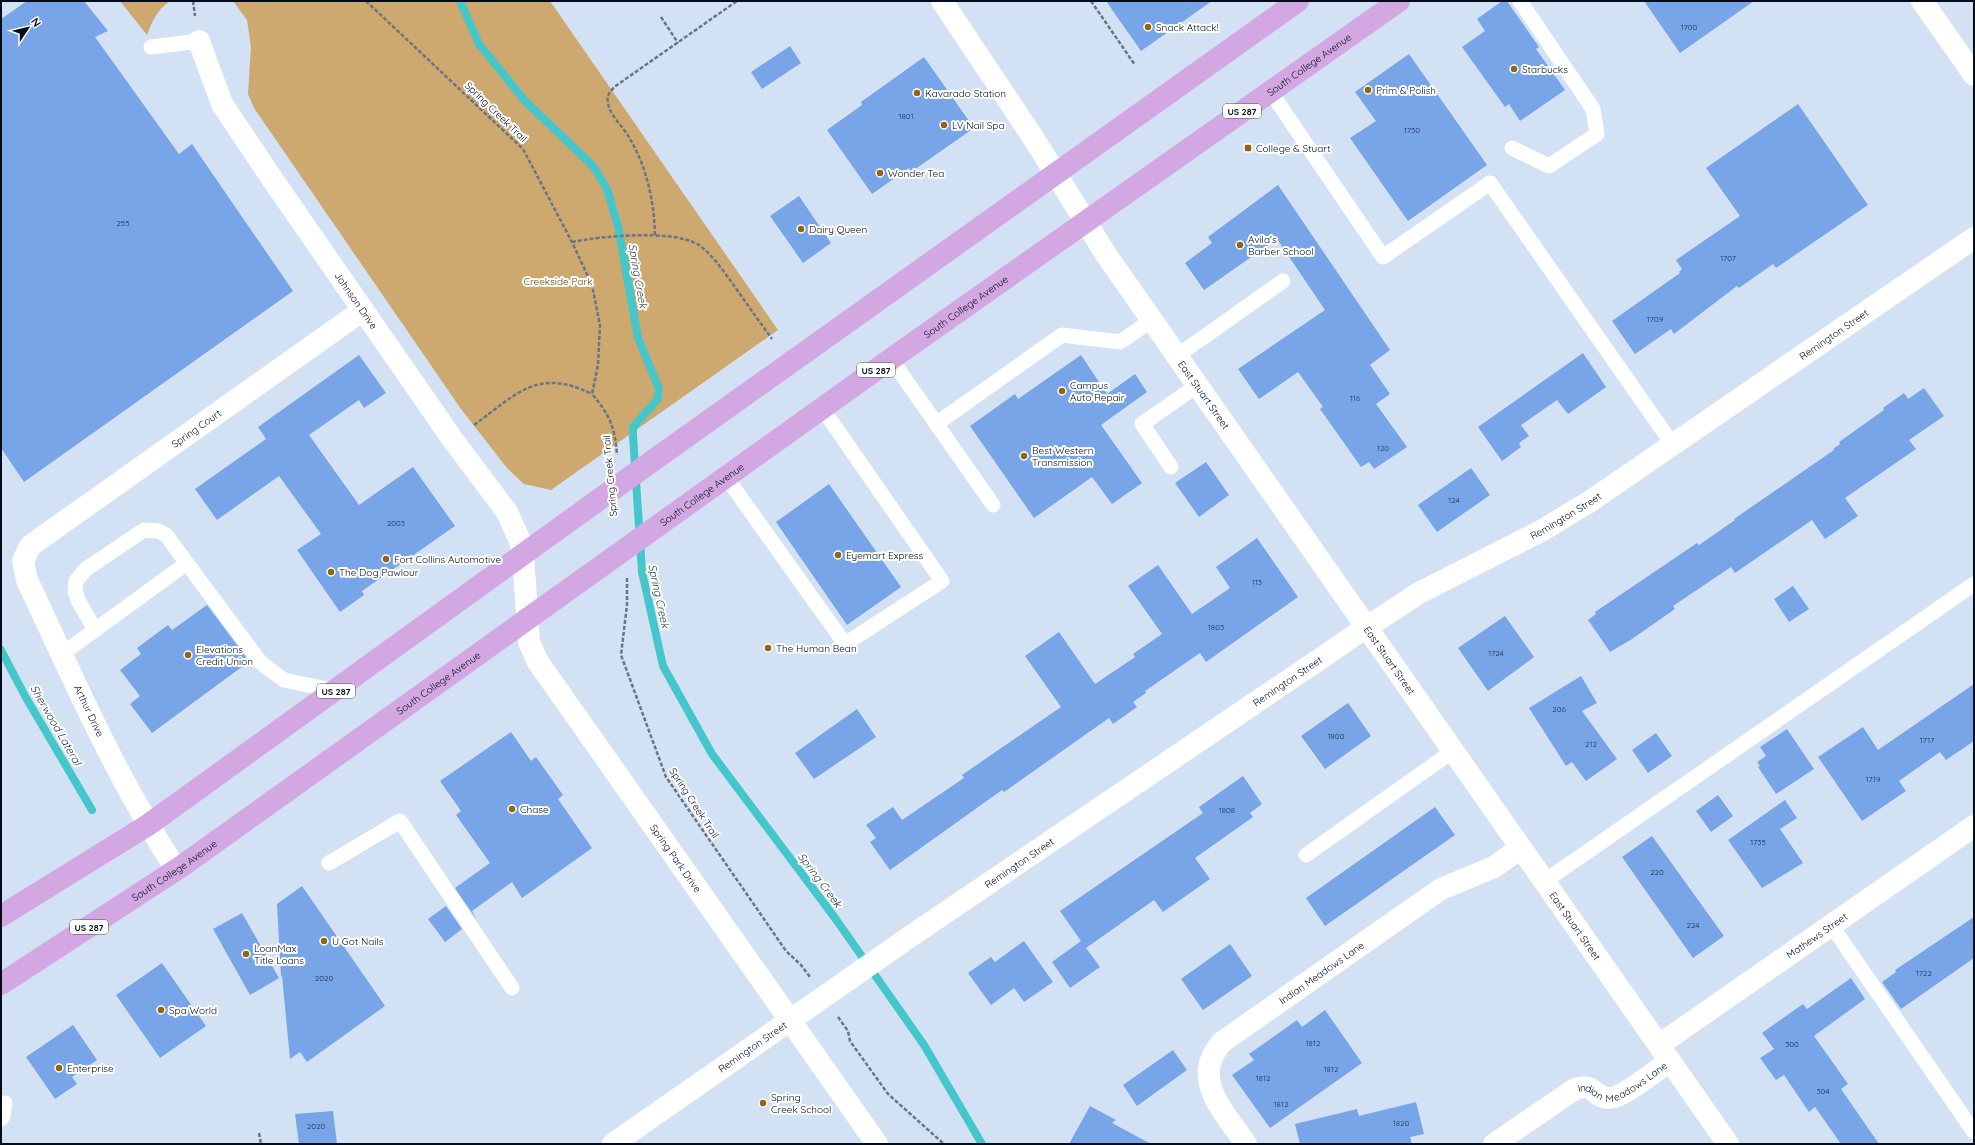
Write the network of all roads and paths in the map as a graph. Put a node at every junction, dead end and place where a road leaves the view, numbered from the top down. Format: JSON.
{"nodes":[{"id":1,"x":366,"y":1,"type":"edge"},
{"id":2,"x":738,"y":1,"type":"edge"},
{"id":3,"x":942,"y":1,"type":"edge"},
{"id":4,"x":1091,"y":1,"type":"edge"},
{"id":5,"x":1298,"y":1,"type":"edge"},
{"id":6,"x":1399,"y":1,"type":"edge"},
{"id":7,"x":1520,"y":1,"type":"edge"},
{"id":8,"x":1922,"y":1,"type":"edge"},
{"id":9,"x":661,"y":17,"type":"dead end"},
{"id":10,"x":199,"y":41,"type":"joint"},
{"id":11,"x":678,"y":43,"type":"junction"},
{"id":12,"x":151,"y":47,"type":"dead end"},
{"id":13,"x":1135,"y":64,"type":"dead end"},
{"id":14,"x":1974,"y":75,"type":"edge"},
{"id":15,"x":1270,"y":91,"type":"junction"},
{"id":16,"x":1512,"y":148,"type":"dead end"},
{"id":17,"x":1056,"y":175,"type":"junction"},
{"id":18,"x":1086,"y":222,"type":"junction"},
{"id":19,"x":655,"y":235,"type":"junction"},
{"id":20,"x":1974,"y":238,"type":"edge"},
{"id":21,"x":572,"y":242,"type":"junction"},
{"id":22,"x":1284,"y":281,"type":"dead end"},
{"id":23,"x":363,"y":310,"type":"junction"},
{"id":24,"x":1152,"y":320,"type":"junction"},
{"id":25,"x":772,"y":339,"type":"dead end"},
{"id":26,"x":1177,"y":356,"type":"junction"},
{"id":27,"x":891,"y":358,"type":"junction"},
{"id":28,"x":1198,"y":385,"type":"junction"},
{"id":29,"x":592,"y":394,"type":"junction"},
{"id":30,"x":822,"y":408,"type":"junction"},
{"id":31,"x":936,"y":424,"type":"junction"},
{"id":32,"x":453,"y":440,"type":"junction"},
{"id":33,"x":1673,"y":445,"type":"junction"},
{"id":34,"x":617,"y":456,"type":"dead end"},
{"id":35,"x":1171,"y":467,"type":"dead end"},
{"id":36,"x":726,"y":477,"type":"junction"},
{"id":37,"x":993,"y":505,"type":"dead end"},
{"id":38,"x":30,"y":546,"type":"joint"},
{"id":39,"x":523,"y":555,"type":"junction"},
{"id":40,"x":187,"y":563,"type":"junction"},
{"id":41,"x":626,"y":570,"type":"dead end"},
{"id":42,"x":1974,"y":584,"type":"edge"},
{"id":43,"x":526,"y":618,"type":"junction"},
{"id":44,"x":1368,"y":627,"type":"junction"},
{"id":45,"x":95,"y":630,"type":"junction"},
{"id":46,"x":62,"y":654,"type":"junction"},
{"id":47,"x":336,"y":691,"type":"junction"},
{"id":48,"x":1453,"y":751,"type":"junction"},
{"id":49,"x":148,"y":826,"type":"junction"},
{"id":50,"x":1974,"y":826,"type":"edge"},
{"id":51,"x":1522,"y":848,"type":"junction"},
{"id":52,"x":1306,"y":854,"type":"dead end"},
{"id":53,"x":329,"y":863,"type":"dead end"},
{"id":54,"x":176,"y":869,"type":"junction"},
{"id":55,"x":1545,"y":881,"type":"junction"},
{"id":56,"x":1,"y":916,"type":"edge"},
{"id":57,"x":1831,"y":925,"type":"junction"},
{"id":58,"x":801,"y":965,"type":"dead end"},
{"id":59,"x":1,"y":984,"type":"edge"},
{"id":60,"x":512,"y":988,"type":"dead end"},
{"id":61,"x":790,"y":1020,"type":"junction"},
{"id":62,"x":848,"y":1031,"type":"dead end"},
{"id":63,"x":1664,"y":1053,"type":"junction"},
{"id":64,"x":5,"y":1103,"type":"dead end"},
{"id":65,"x":1,"y":1119,"type":"edge"},
{"id":66,"x":1974,"y":1132,"type":"edge"},
{"id":67,"x":259,"y":1133,"type":"dead end"},
{"id":68,"x":1724,"y":1143,"type":"edge"},
{"id":69,"x":261,"y":1144,"type":"edge"},
{"id":70,"x":613,"y":1144,"type":"edge"},
{"id":71,"x":877,"y":1144,"type":"edge"},
{"id":72,"x":944,"y":1144,"type":"edge"},
{"id":73,"x":1246,"y":1144,"type":"edge"},
{"id":74,"x":1494,"y":1144,"type":"edge"}],
"edges":[{"from":1,"to":21,"type":"path","name":"Spring Creek Trail"},
{"from":2,"to":11,"type":"path"},
{"from":3,"to":17,"type":"street","name":"East Stuart Street"},
{"from":4,"to":13,"type":"path"},
{"from":5,"to":17,"type":"highway","number":"US 287"},
{"from":6,"to":15,"type":"highway","name":"South College Avenue","number":"US 287"},
{"from":7,"to":16,"type":"lane"},
{"from":8,"to":14,"type":"street"},
{"from":9,"to":11,"type":"path"},
{"from":10,"to":12,"type":"lane"},
{"from":10,"to":23,"type":"street","name":"Johnson Drive"},
{"from":11,"to":19,"type":"path"},
{"from":15,"to":18,"type":"highway","name":"South College Avenue","number":"US 287"},
{"from":15,"to":33,"type":"lane"},
{"from":17,"to":18,"type":"street","name":"East Stuart Street"},
{"from":17,"to":39,"type":"highway","number":"US 287"},
{"from":18,"to":24,"type":"street","name":"East Stuart Street"},
{"from":18,"to":27,"type":"highway","name":"South College Avenue","number":"US 287"},
{"from":19,"to":21,"type":"path"},
{"from":19,"to":25,"type":"path"},
{"from":20,"to":33,"type":"street","name":"Remington Street"},
{"from":21,"to":29,"type":"path","name":"Spring Creek Trail"},
{"from":22,"to":26,"type":"lane"},
{"from":23,"to":32,"type":"street","name":"Johnson Drive"},
{"from":23,"to":38,"type":"street","name":"Spring Court"},
{"from":24,"to":26,"type":"street","name":"East Stuart Street"},
{"from":24,"to":31,"type":"lane"},
{"from":26,"to":28,"type":"street","name":"East Stuart Street"},
{"from":27,"to":30,"type":"highway","name":"South College Avenue","number":"US 287"},
{"from":27,"to":31,"type":"lane"},
{"from":28,"to":35,"type":"lane"},
{"from":28,"to":44,"type":"street","name":"East Stuart Street"},
{"from":29,"to":32,"type":"path"},
{"from":29,"to":34,"type":"path","name":"Spring Creek Trail"},
{"from":30,"to":36,"type":"highway","name":"South College Avenue","number":"US 287"},
{"from":30,"to":36,"type":"lane"},
{"from":31,"to":37,"type":"lane"},
{"from":32,"to":39,"type":"street","name":"Johnson Drive"},
{"from":33,"to":44,"type":"street","name":"Remington Street"},
{"from":36,"to":43,"type":"highway","name":"South College Avenue","number":"US 287"},
{"from":38,"to":46,"type":"street","name":"Arthur Drive"},
{"from":39,"to":43,"type":"street","name":"Spring Park Drive"},
{"from":39,"to":47,"type":"highway","number":"US 287"},
{"from":40,"to":45,"type":"lane"},
{"from":40,"to":45,"type":"lane"},
{"from":40,"to":47,"type":"lane"},
{"from":41,"to":58,"type":"path","name":"Spring Creek Trail"},
{"from":42,"to":55,"type":"lane"},
{"from":43,"to":54,"type":"highway","name":"South College Avenue","number":"US 287"},
{"from":43,"to":61,"type":"street","name":"Spring Park Drive"},
{"from":44,"to":48,"type":"street","name":"East Stuart Street"},
{"from":44,"to":61,"type":"street","name":"Remington Street"},
{"from":45,"to":46,"type":"lane"},
{"from":46,"to":49,"type":"street","name":"Arthur Drive"},
{"from":47,"to":49,"type":"highway","number":"US 287"},
{"from":48,"to":51,"type":"street","name":"East Stuart Street"},
{"from":48,"to":52,"type":"lane"},
{"from":49,"to":54,"type":"street","name":"Arthur Drive"},
{"from":49,"to":56,"type":"highway","number":"US 287"},
{"from":50,"to":57,"type":"street","name":"Mathews Street"},
{"from":51,"to":55,"type":"street","name":"East Stuart Street"},
{"from":51,"to":73,"type":"street","name":"Indian Meadows Lane"},
{"from":53,"to":60,"type":"lane"},
{"from":54,"to":59,"type":"highway","name":"South College Avenue","number":"US 287"},
{"from":55,"to":63,"type":"street","name":"East Stuart Street"},
{"from":57,"to":63,"type":"street","name":"Mathews Street"},
{"from":57,"to":66,"type":"lane"},
{"from":61,"to":70,"type":"street","name":"Remington Street"},
{"from":61,"to":71,"type":"street","name":"Spring Park Drive"},
{"from":62,"to":72,"type":"path"},
{"from":63,"to":68,"type":"street","name":"East Stuart Street"},
{"from":63,"to":74,"type":"street","name":"Indian Meadows Lane"},
{"from":64,"to":65,"type":"lane"},
{"from":67,"to":69,"type":"path"}]}
